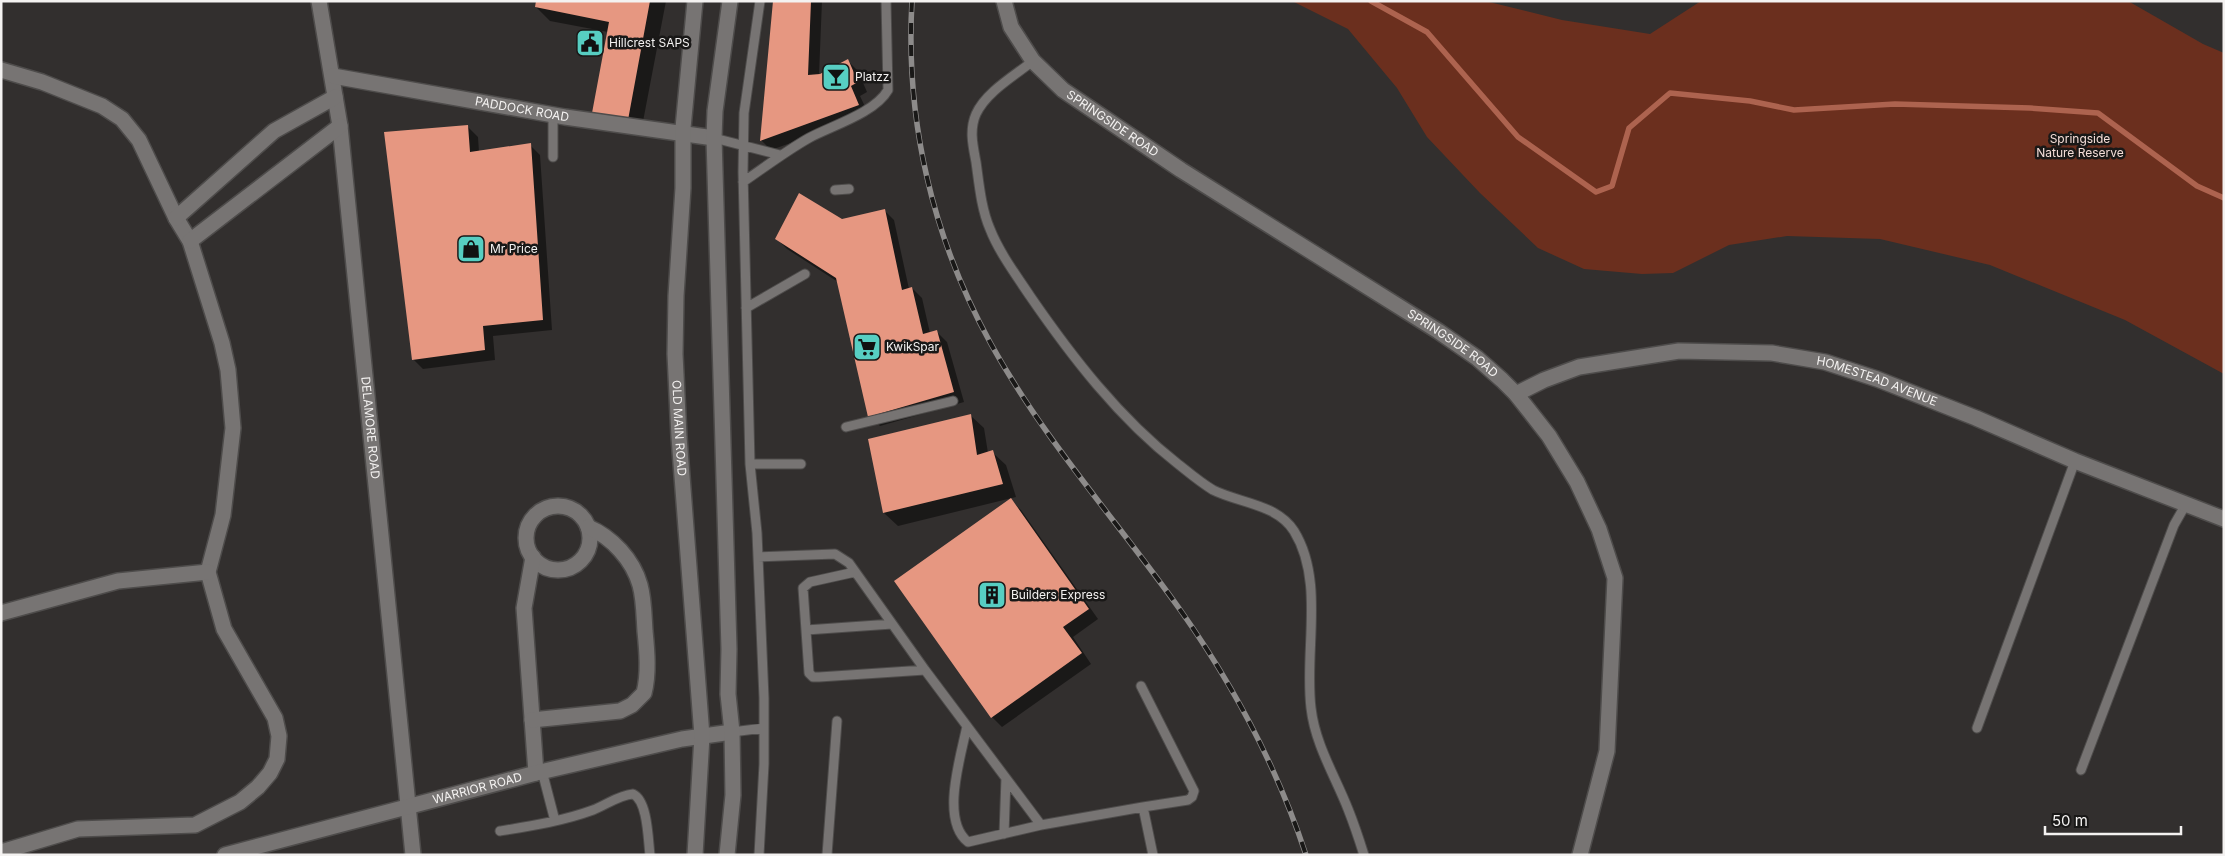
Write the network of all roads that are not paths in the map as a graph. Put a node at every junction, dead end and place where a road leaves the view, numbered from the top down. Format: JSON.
{"nodes":[{"id":1,"x":318,"y":1,"type":"edge"},
{"id":2,"x":695,"y":1,"type":"edge"},
{"id":3,"x":730,"y":1,"type":"edge"},
{"id":4,"x":760,"y":1,"type":"edge"},
{"id":5,"x":886,"y":1,"type":"edge"},
{"id":6,"x":1004,"y":1,"type":"edge"},
{"id":7,"x":1032,"y":61,"type":"junction"},
{"id":8,"x":1,"y":70,"type":"edge"},
{"id":9,"x":333,"y":76,"type":"junction"},
{"id":10,"x":335,"y":97,"type":"junction"},
{"id":11,"x":553,"y":115,"type":"junction"},
{"id":12,"x":340,"y":126,"type":"junction"},
{"id":13,"x":683,"y":134,"type":"junction"},
{"id":14,"x":714,"y":138,"type":"junction"},
{"id":15,"x":744,"y":146,"type":"junction"},
{"id":16,"x":780,"y":155,"type":"junction"},
{"id":17,"x":553,"y":157,"type":"dead end"},
{"id":18,"x":744,"y":182,"type":"junction"},
{"id":19,"x":849,"y":189,"type":"dead end"},
{"id":20,"x":834,"y":190,"type":"dead end"},
{"id":21,"x":176,"y":218,"type":"junction"},
{"id":22,"x":190,"y":241,"type":"junction"},
{"id":23,"x":805,"y":274,"type":"dead end"},
{"id":24,"x":746,"y":308,"type":"junction"},
{"id":25,"x":1516,"y":394,"type":"junction"},
{"id":26,"x":952,"y":401,"type":"dead end"},
{"id":27,"x":846,"y":427,"type":"dead end"},
{"id":28,"x":2075,"y":461,"type":"junction"},
{"id":29,"x":750,"y":464,"type":"junction"},
{"id":30,"x":800,"y":464,"type":"dead end"},
{"id":31,"x":2186,"y":504,"type":"junction"},
{"id":32,"x":2224,"y":519,"type":"edge"},
{"id":33,"x":588,"y":527,"type":"junction"},
{"id":34,"x":533,"y":557,"type":"junction"},
{"id":35,"x":758,"y":557,"type":"junction"},
{"id":36,"x":208,"y":572,"type":"junction"},
{"id":37,"x":855,"y":572,"type":"junction"},
{"id":38,"x":1,"y":613,"type":"edge"},
{"id":39,"x":892,"y":624,"type":"junction"},
{"id":40,"x":806,"y":630,"type":"junction"},
{"id":41,"x":925,"y":670,"type":"junction"},
{"id":42,"x":1141,"y":686,"type":"dead end"},
{"id":43,"x":532,"y":720,"type":"junction"},
{"id":44,"x":837,"y":721,"type":"dead end"},
{"id":45,"x":967,"y":726,"type":"junction"},
{"id":46,"x":764,"y":728,"type":"junction"},
{"id":47,"x":1977,"y":728,"type":"dead end"},
{"id":48,"x":732,"y":732,"type":"junction"},
{"id":49,"x":702,"y":736,"type":"junction"},
{"id":50,"x":2082,"y":770,"type":"dead end"},
{"id":51,"x":539,"y":772,"type":"junction"},
{"id":52,"x":1006,"y":778,"type":"junction"},
{"id":53,"x":1143,"y":807,"type":"junction"},
{"id":54,"x":408,"y":808,"type":"junction"},
{"id":55,"x":555,"y":821,"type":"junction"},
{"id":56,"x":1041,"y":825,"type":"junction"},
{"id":57,"x":500,"y":831,"type":"dead end"},
{"id":58,"x":1004,"y":834,"type":"junction"},
{"id":59,"x":1,"y":852,"type":"edge"},
{"id":60,"x":225,"y":855,"type":"edge"},
{"id":61,"x":413,"y":855,"type":"edge"},
{"id":62,"x":650,"y":855,"type":"edge"},
{"id":63,"x":695,"y":855,"type":"edge"},
{"id":64,"x":727,"y":855,"type":"edge"},
{"id":65,"x":759,"y":855,"type":"edge"},
{"id":66,"x":826,"y":855,"type":"edge"},
{"id":67,"x":1153,"y":855,"type":"edge"},
{"id":68,"x":1364,"y":855,"type":"edge"},
{"id":69,"x":1580,"y":855,"type":"edge"}],
"edges":[{"from":1,"to":9,"type":"street","name":"DELAMORE ROAD"},
{"from":2,"to":13,"type":"street","name":"OLD MAIN ROAD"},
{"from":3,"to":14,"type":"street"},
{"from":4,"to":15,"type":"lane"},
{"from":5,"to":16,"type":"lane"},
{"from":6,"to":7,"type":"street","name":"SPRINGSIDE ROAD"},
{"from":7,"to":25,"type":"street","name":"SPRINGSIDE ROAD"},
{"from":7,"to":68,"type":"lane"},
{"from":8,"to":21,"type":"street"},
{"from":9,"to":10,"type":"street","name":"DELAMORE ROAD"},
{"from":9,"to":11,"type":"street","name":"PADDOCK ROAD"},
{"from":10,"to":12,"type":"street","name":"DELAMORE ROAD"},
{"from":10,"to":21,"type":"street"},
{"from":11,"to":13,"type":"street","name":"PADDOCK ROAD"},
{"from":11,"to":17,"type":"lane"},
{"from":12,"to":22,"type":"street"},
{"from":12,"to":54,"type":"street","name":"DELAMORE ROAD"},
{"from":13,"to":14,"type":"street","name":"PADDOCK ROAD"},
{"from":13,"to":49,"type":"street","name":"OLD MAIN ROAD"},
{"from":14,"to":15,"type":"lane"},
{"from":14,"to":48,"type":"street"},
{"from":15,"to":16,"type":"lane"},
{"from":15,"to":18,"type":"lane"},
{"from":16,"to":18,"type":"lane"},
{"from":18,"to":24,"type":"lane"},
{"from":19,"to":20,"type":"lane"},
{"from":21,"to":22,"type":"street"},
{"from":22,"to":36,"type":"street"},
{"from":23,"to":24,"type":"lane"},
{"from":24,"to":29,"type":"lane"},
{"from":25,"to":28,"type":"street","name":"HOMESTEAD AVENUE"},
{"from":25,"to":69,"type":"street","name":"SPRINGSIDE ROAD"},
{"from":26,"to":27,"type":"lane"},
{"from":28,"to":31,"type":"street","name":"HOMESTEAD AVENUE"},
{"from":28,"to":47,"type":"lane"},
{"from":29,"to":30,"type":"lane"},
{"from":29,"to":35,"type":"lane"},
{"from":31,"to":32,"type":"street","name":"HOMESTEAD AVENUE"},
{"from":31,"to":50,"type":"lane"},
{"from":33,"to":34,"type":"street"},
{"from":33,"to":34,"type":"street"},
{"from":33,"to":43,"type":"street"},
{"from":34,"to":43,"type":"street"},
{"from":35,"to":37,"type":"lane"},
{"from":35,"to":46,"type":"lane"},
{"from":36,"to":38,"type":"street"},
{"from":36,"to":59,"type":"street"},
{"from":37,"to":39,"type":"lane"},
{"from":37,"to":40,"type":"lane"},
{"from":39,"to":40,"type":"lane"},
{"from":39,"to":41,"type":"lane"},
{"from":40,"to":41,"type":"lane"},
{"from":41,"to":45,"type":"lane"},
{"from":42,"to":53,"type":"lane"},
{"from":43,"to":51,"type":"street"},
{"from":44,"to":66,"type":"lane"},
{"from":45,"to":52,"type":"lane"},
{"from":45,"to":58,"type":"lane"},
{"from":46,"to":48,"type":"lane"},
{"from":46,"to":65,"type":"lane"},
{"from":48,"to":49,"type":"street","name":"WARRIOR ROAD"},
{"from":48,"to":64,"type":"street"},
{"from":49,"to":51,"type":"street","name":"WARRIOR ROAD"},
{"from":49,"to":63,"type":"street","name":"OLD MAIN ROAD"},
{"from":51,"to":54,"type":"street","name":"WARRIOR ROAD"},
{"from":51,"to":55,"type":"lane"},
{"from":52,"to":56,"type":"lane"},
{"from":52,"to":58,"type":"lane"},
{"from":53,"to":56,"type":"lane"},
{"from":53,"to":67,"type":"lane"},
{"from":54,"to":60,"type":"street","name":"WARRIOR ROAD"},
{"from":54,"to":61,"type":"street","name":"DELAMORE ROAD"},
{"from":55,"to":57,"type":"lane"},
{"from":55,"to":62,"type":"lane"},
{"from":56,"to":58,"type":"lane"}]}
